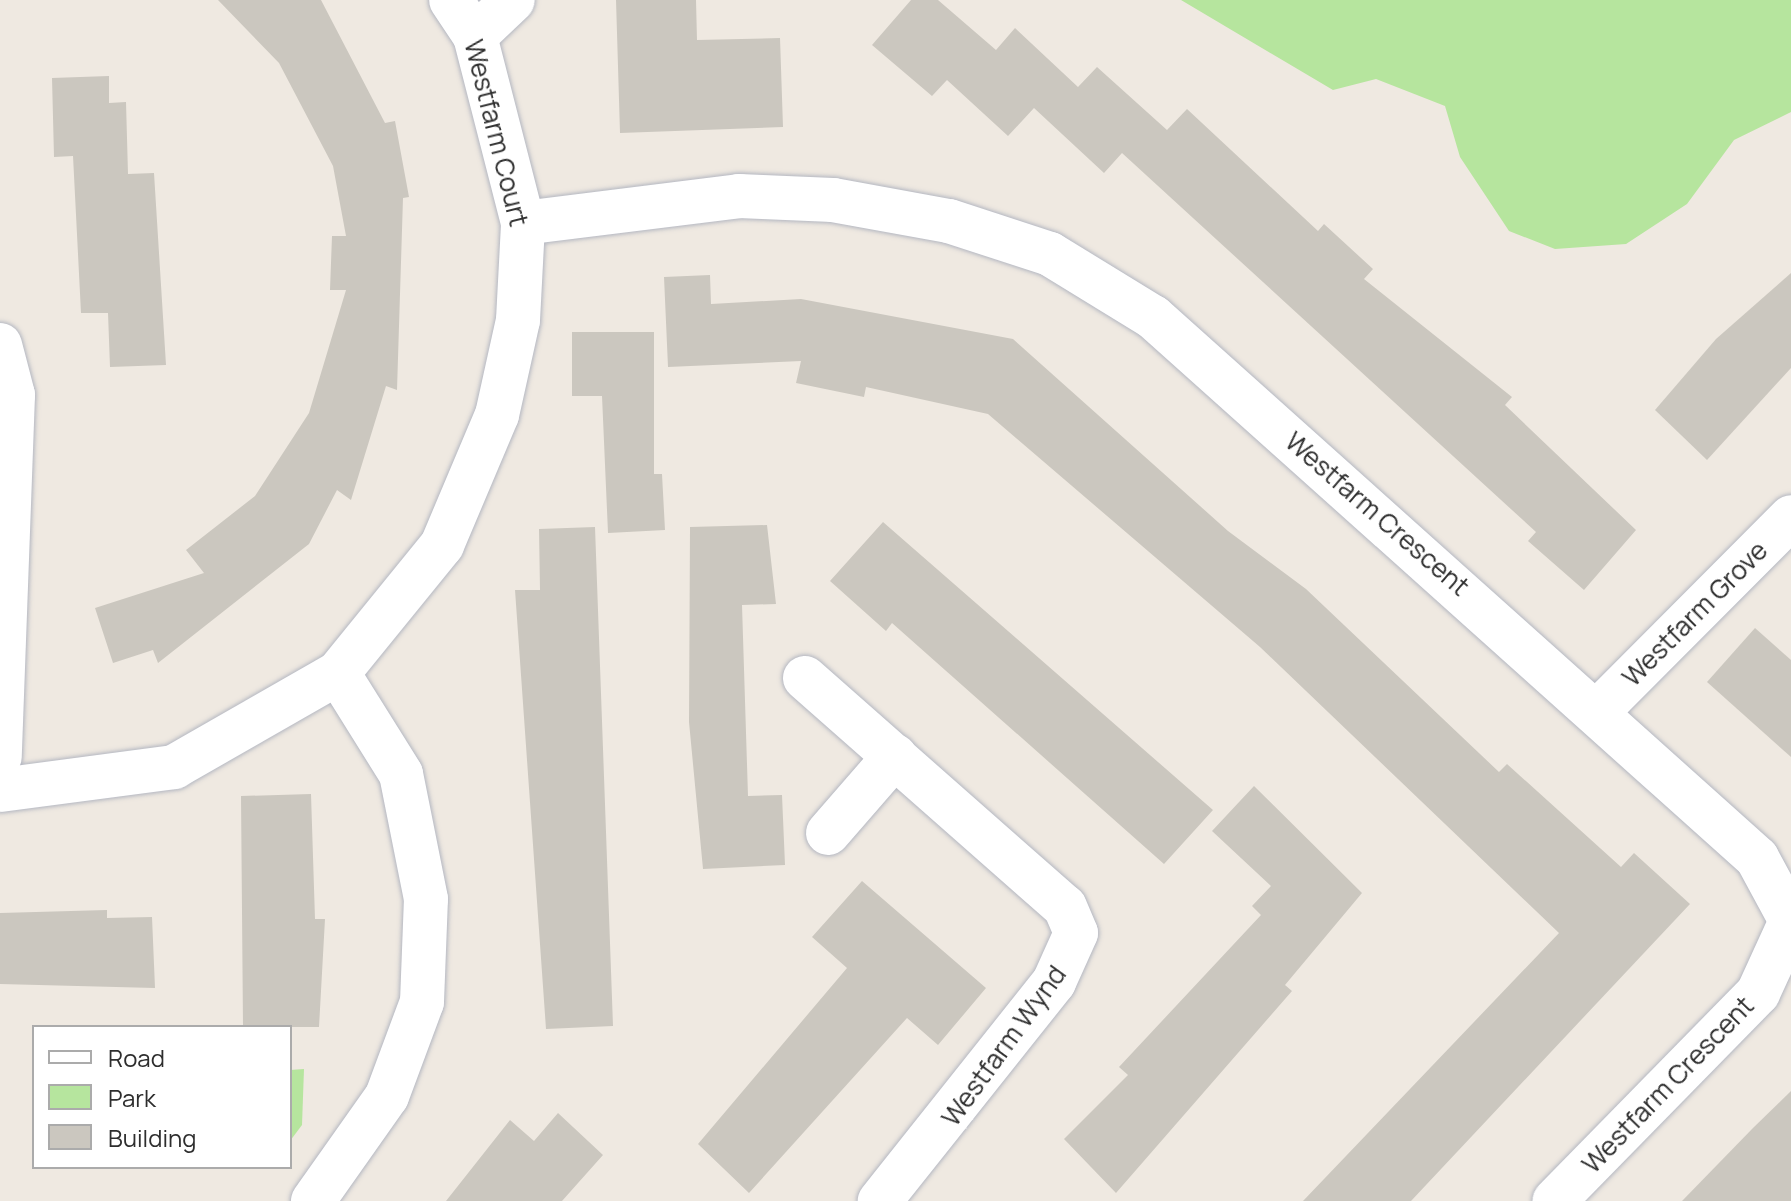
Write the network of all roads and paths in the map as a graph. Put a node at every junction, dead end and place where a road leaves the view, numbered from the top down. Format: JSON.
{"nodes":[{"id":1,"x":451,"y":0,"type":"edge"},
{"id":2,"x":513,"y":0,"type":"edge"},
{"id":3,"x":475,"y":36,"type":"junction"},
{"id":4,"x":523,"y":223,"type":"junction"},
{"id":5,"x":0,"y":345,"type":"edge"},
{"id":6,"x":1791,"y":517,"type":"edge"},
{"id":7,"x":338,"y":673,"type":"junction"},
{"id":8,"x":805,"y":678,"type":"dead end"},
{"id":9,"x":1599,"y":710,"type":"junction"},
{"id":10,"x":895,"y":756,"type":"junction"},
{"id":11,"x":0,"y":757,"type":"edge"},
{"id":12,"x":0,"y":790,"type":"edge"},
{"id":13,"x":828,"y":833,"type":"dead end"},
{"id":14,"x":313,"y":1201,"type":"edge"},
{"id":15,"x":880,"y":1201,"type":"edge"},
{"id":16,"x":1554,"y":1201,"type":"edge"}],
"edges":[{"from":1,"to":3,"type":"street","name":"Westfarm Court"},
{"from":2,"to":3,"type":"street"},
{"from":3,"to":4,"type":"street","name":"Westfarm Court"},
{"from":4,"to":7,"type":"street","name":"Westfarm Court"},
{"from":4,"to":9,"type":"street","name":"Westfarm Crescent"},
{"from":5,"to":11,"type":"street"},
{"from":6,"to":9,"type":"street","name":"Westfarm Grove"},
{"from":7,"to":12,"type":"street","name":"Westfarm Court"},
{"from":7,"to":14,"type":"street"},
{"from":8,"to":10,"type":"street","name":"Westfarm Wynd"},
{"from":9,"to":16,"type":"street","name":"Westfarm Crescent"},
{"from":10,"to":13,"type":"street"},
{"from":10,"to":15,"type":"street","name":"Westfarm Wynd"}]}
